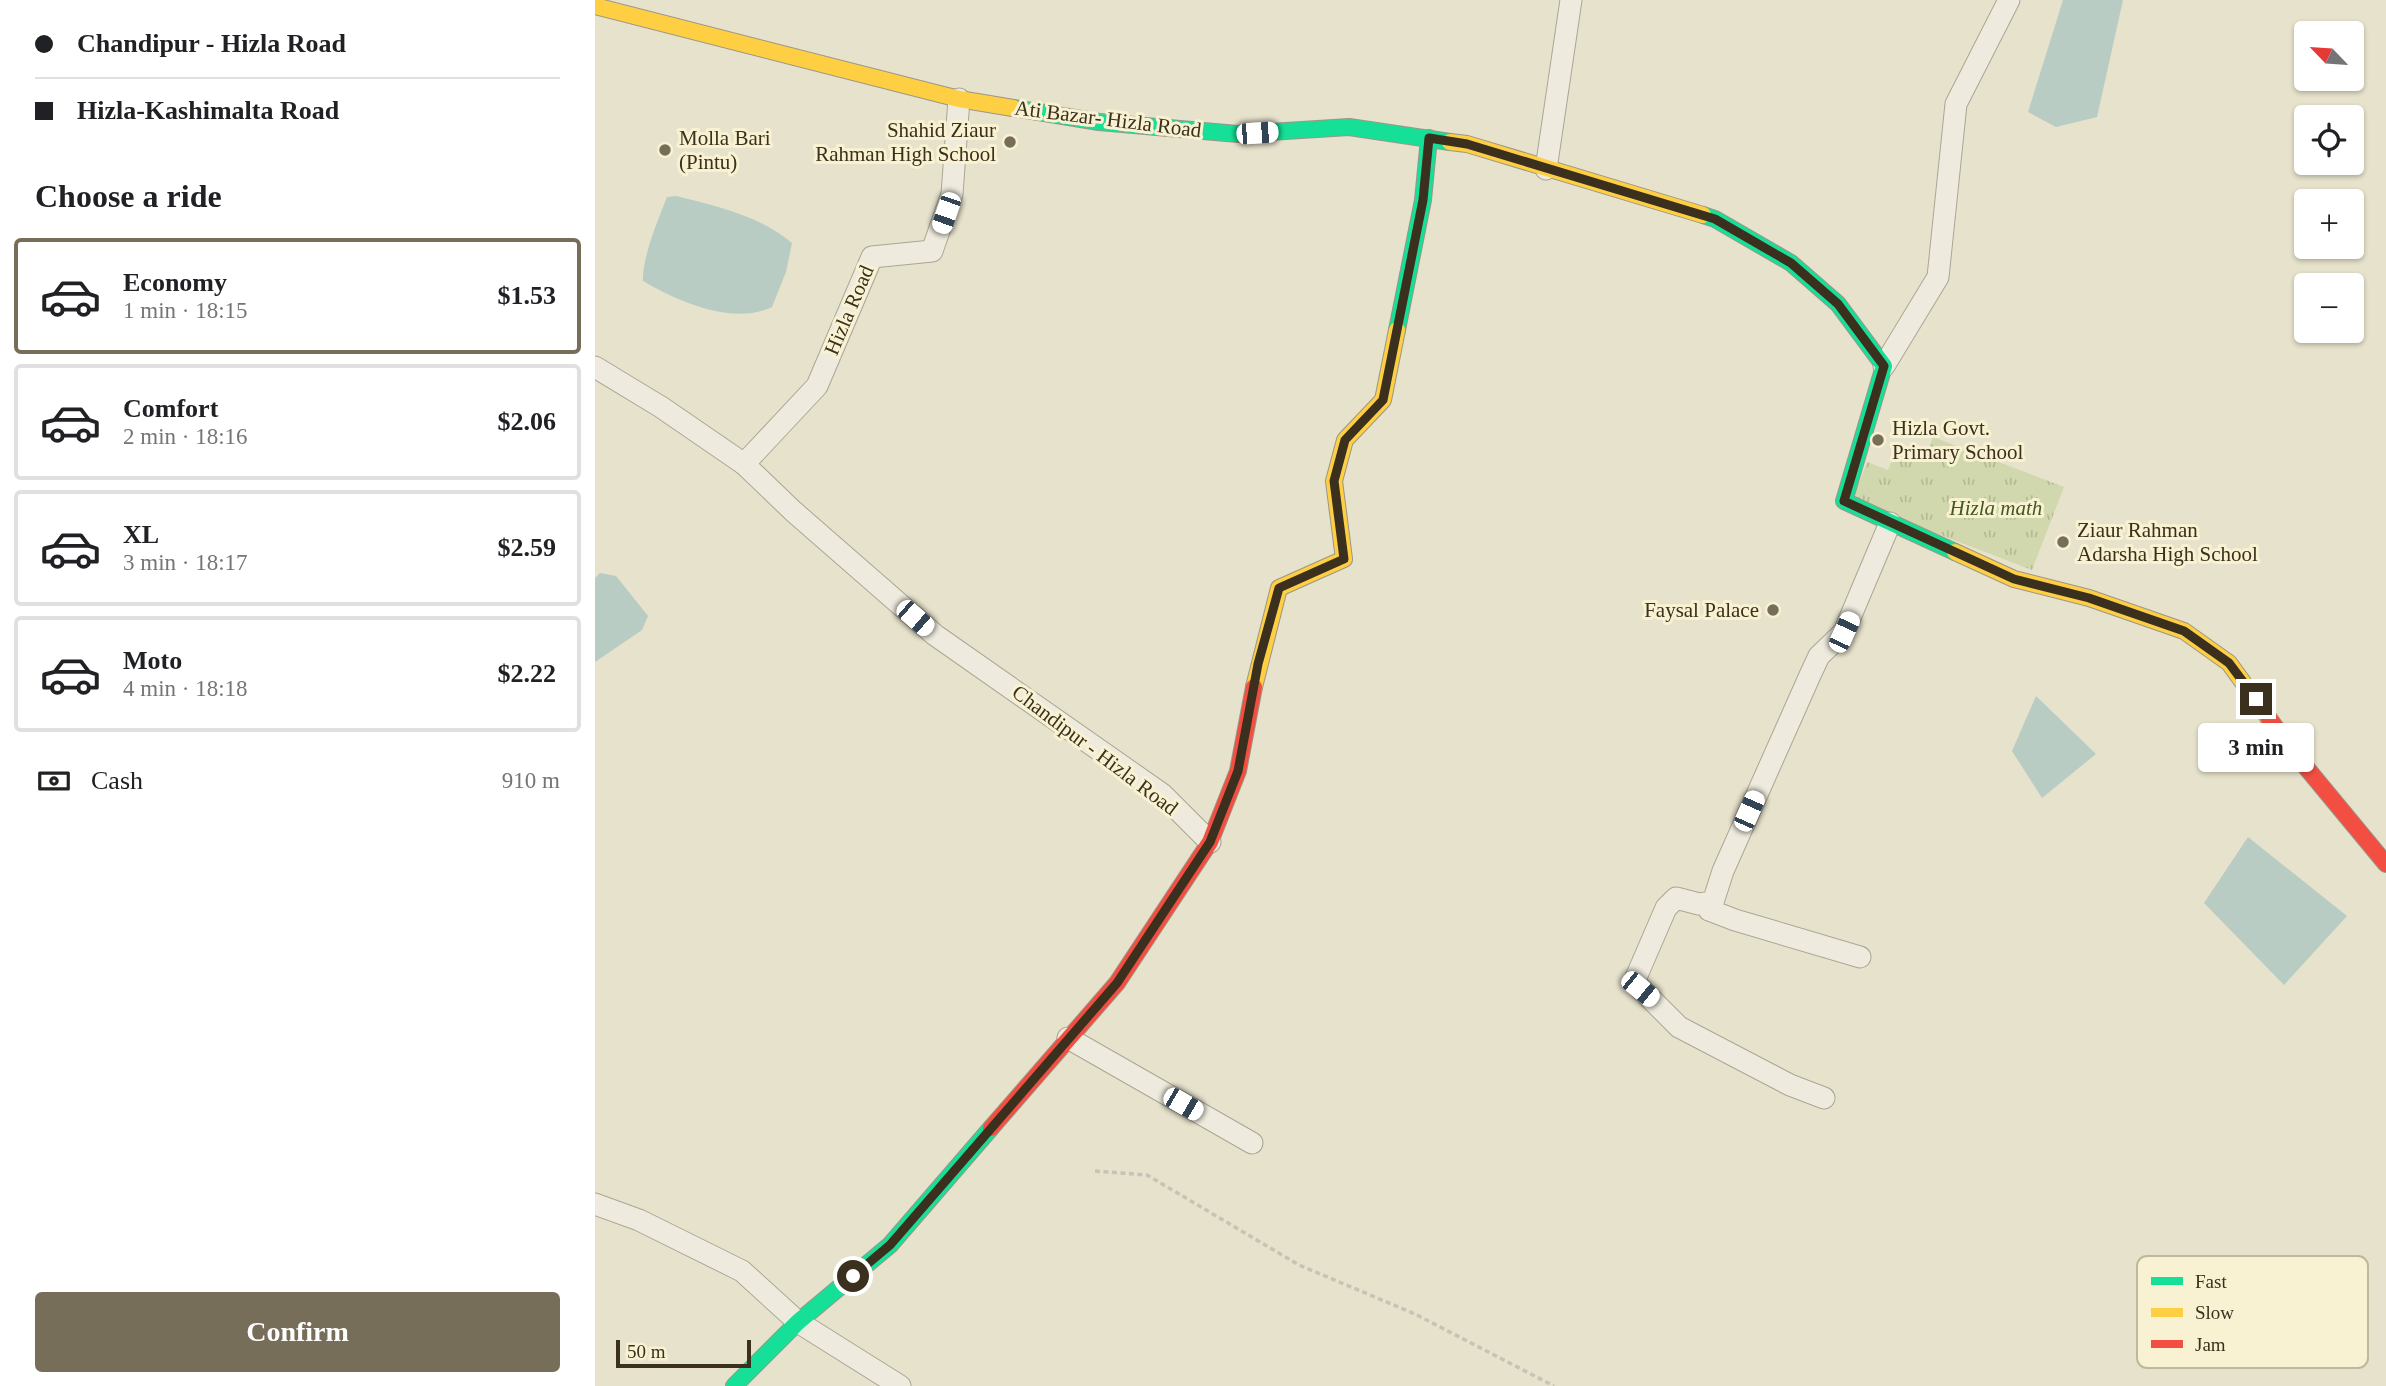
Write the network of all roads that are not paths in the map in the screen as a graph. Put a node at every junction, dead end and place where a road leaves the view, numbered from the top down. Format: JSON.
{"nodes":[{"id":1,"x":1571,"y":0,"type":"edge"},
{"id":2,"x":2009,"y":0,"type":"edge"},
{"id":3,"x":595,"y":6,"type":"edge"},
{"id":4,"x":959,"y":100,"type":"junction"},
{"id":5,"x":1429,"y":138,"type":"junction"},
{"id":6,"x":1546,"y":169,"type":"junction"},
{"id":7,"x":1884,"y":366,"type":"junction"},
{"id":8,"x":595,"y":367,"type":"edge"},
{"id":9,"x":744,"y":464,"type":"junction"},
{"id":10,"x":1890,"y":523,"type":"junction"},
{"id":11,"x":1210,"y":842,"type":"junction"},
{"id":12,"x":2386,"y":864,"type":"edge"},
{"id":13,"x":1713,"y":902,"type":"junction"},
{"id":14,"x":1860,"y":957,"type":"dead end"},
{"id":15,"x":1069,"y":1038,"type":"junction"},
{"id":16,"x":1823,"y":1098,"type":"dead end"},
{"id":17,"x":1252,"y":1143,"type":"dead end"},
{"id":18,"x":595,"y":1204,"type":"edge"},
{"id":19,"x":798,"y":1322,"type":"junction"},
{"id":20,"x":734,"y":1386,"type":"edge"},
{"id":21,"x":900,"y":1386,"type":"edge"}],
"edges":[{"from":1,"to":6,"type":"street"},
{"from":2,"to":7,"type":"street"},
{"from":3,"to":4,"type":"street","name":"Ati Bazar- Hizla Road"},
{"from":4,"to":5,"type":"street","name":"Ati Bazar- Hizla Road"},
{"from":4,"to":9,"type":"street","name":"Hizla Road"},
{"from":5,"to":6,"type":"street","name":"Ati Bazar- Hizla Road"},
{"from":5,"to":11,"type":"street"},
{"from":6,"to":7,"type":"street","name":"Ati Bazar- Hizla Road"},
{"from":7,"to":10,"type":"street"},
{"from":8,"to":9,"type":"street","name":"Chandipur - Hizla Road"},
{"from":9,"to":11,"type":"street","name":"Chandipur - Hizla Road"},
{"from":10,"to":12,"type":"street"},
{"from":10,"to":13,"type":"street"},
{"from":11,"to":15,"type":"street"},
{"from":13,"to":14,"type":"street"},
{"from":13,"to":16,"type":"street"},
{"from":15,"to":17,"type":"street"},
{"from":15,"to":19,"type":"street"},
{"from":18,"to":19,"type":"street"},
{"from":19,"to":20,"type":"street"},
{"from":19,"to":21,"type":"street"}]}
